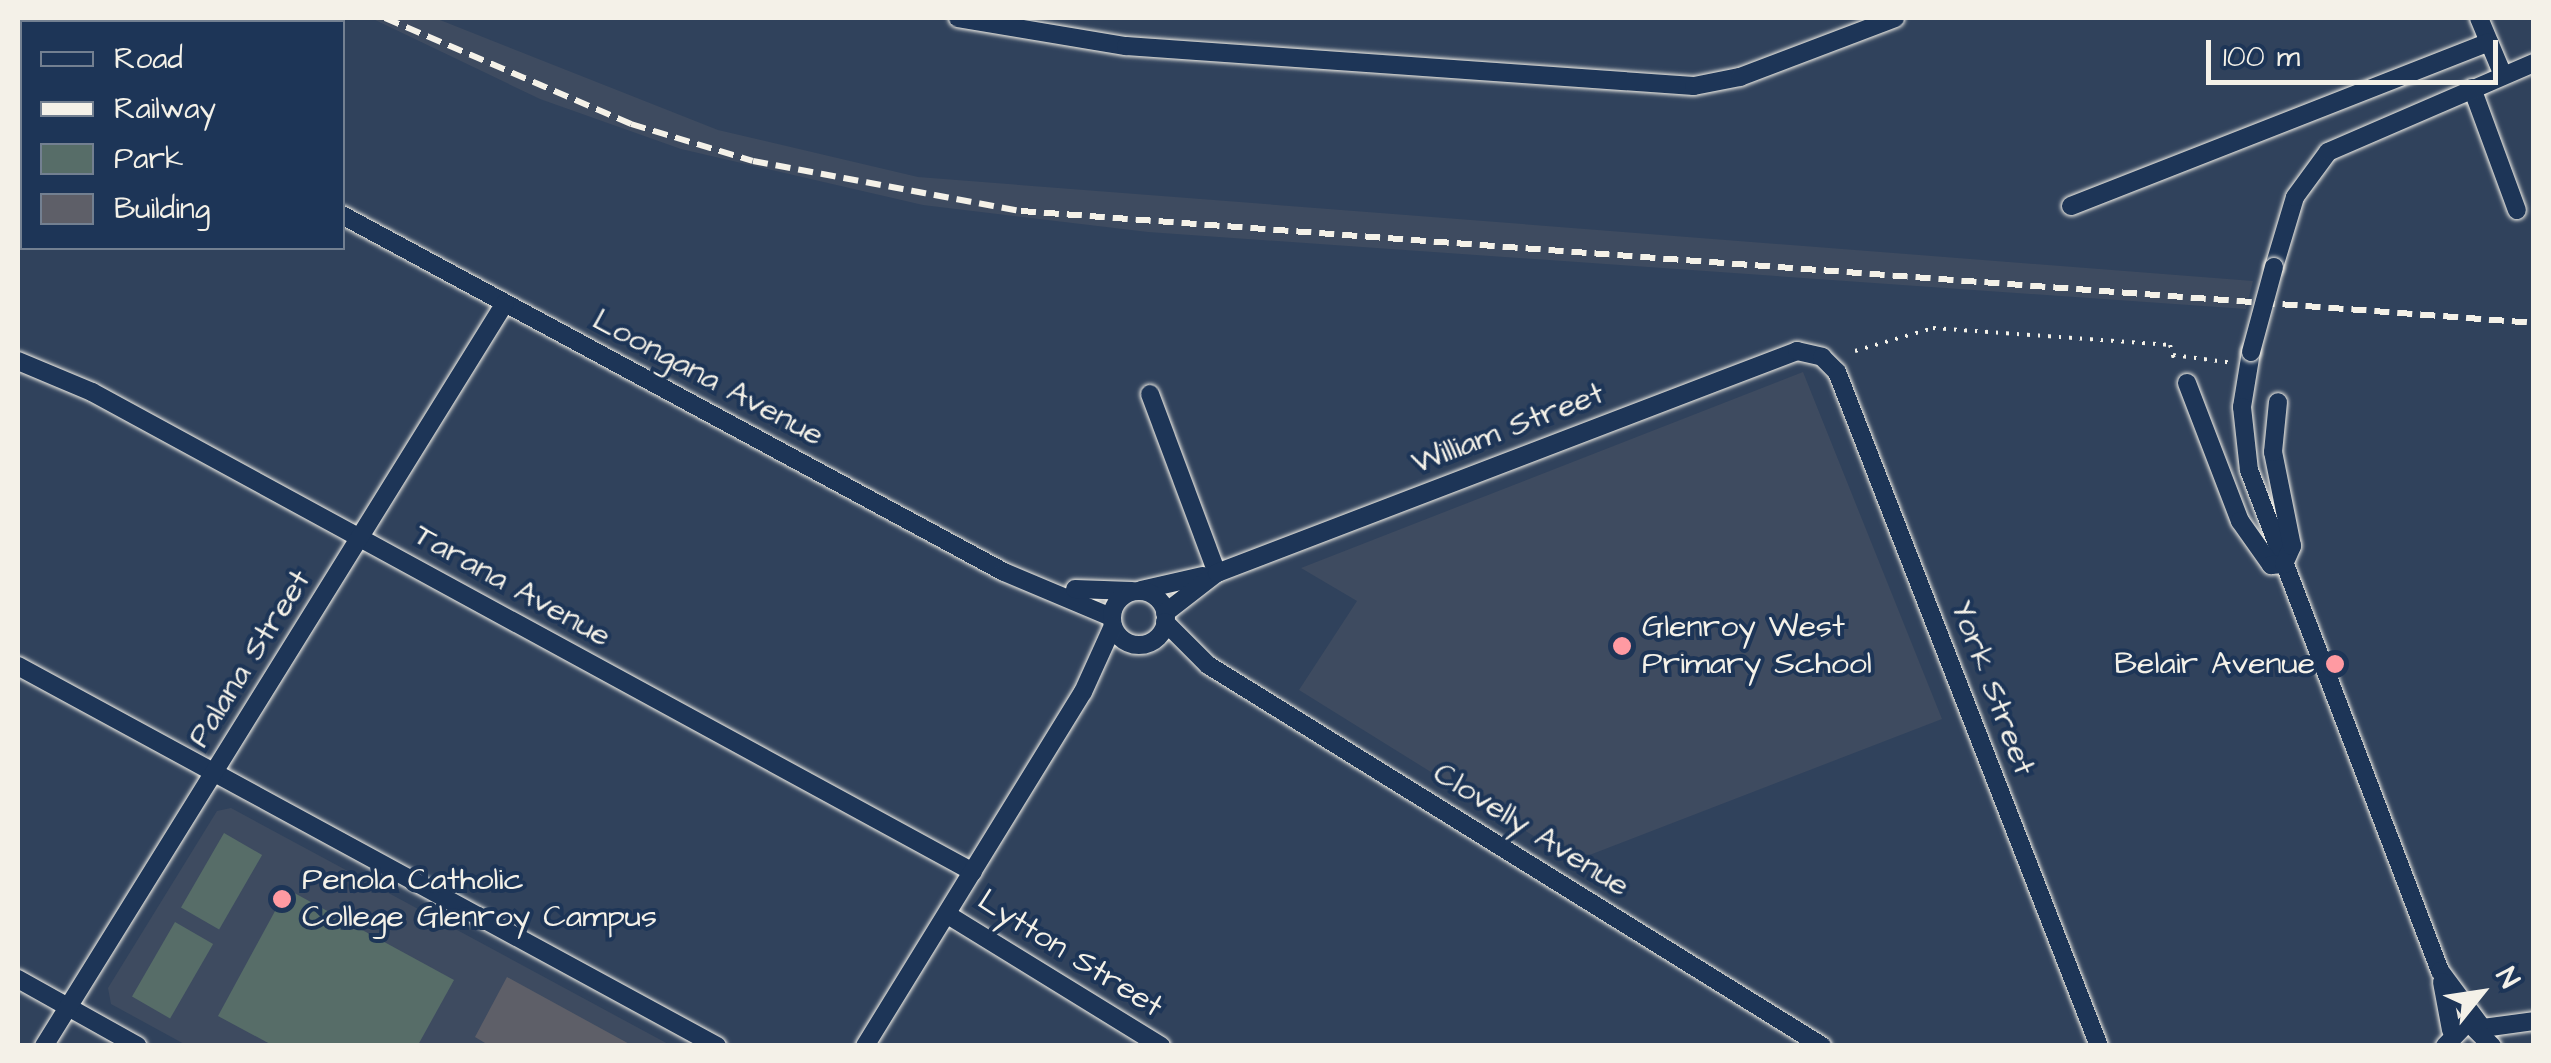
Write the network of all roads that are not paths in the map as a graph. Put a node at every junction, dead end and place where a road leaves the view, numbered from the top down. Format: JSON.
{"nodes":[{"id":1,"x":958,"y":18,"type":"edge"},
{"id":2,"x":1895,"y":18,"type":"edge"},
{"id":3,"x":2479,"y":18,"type":"edge"},
{"id":4,"x":2488,"y":42,"type":"junction"},
{"id":5,"x":2534,"y":63,"type":"edge"},
{"id":6,"x":2503,"y":75,"type":"junction"},
{"id":7,"x":2472,"y":88,"type":"junction"},
{"id":8,"x":2070,"y":206,"type":"dead end"},
{"id":9,"x":2517,"y":210,"type":"dead end"},
{"id":10,"x":345,"y":217,"type":"edge"},
{"id":11,"x":505,"y":303,"type":"junction"},
{"id":12,"x":1822,"y":357,"type":"joint"},
{"id":13,"x":18,"y":361,"type":"edge"},
{"id":14,"x":2188,"y":383,"type":"dead end"},
{"id":15,"x":1150,"y":394,"type":"dead end"},
{"id":16,"x":2278,"y":402,"type":"dead end"},
{"id":17,"x":360,"y":538,"type":"junction"},
{"id":18,"x":2284,"y":564,"type":"junction"},
{"id":19,"x":1218,"y":574,"type":"junction"},
{"id":20,"x":1050,"y":586,"type":"junction"},
{"id":21,"x":1136,"y":591,"type":"junction"},
{"id":22,"x":1166,"y":618,"type":"junction"},
{"id":23,"x":1112,"y":622,"type":"junction"},
{"id":24,"x":1141,"y":643,"type":"junction"},
{"id":25,"x":1208,"y":665,"type":"junction"},
{"id":26,"x":18,"y":666,"type":"edge"},
{"id":27,"x":1083,"y":692,"type":"junction"},
{"id":28,"x":216,"y":773,"type":"junction"},
{"id":29,"x":973,"y":872,"type":"junction"},
{"id":30,"x":948,"y":914,"type":"junction"},
{"id":31,"x":2440,"y":971,"type":"junction"},
{"id":32,"x":18,"y":979,"type":"edge"},
{"id":33,"x":68,"y":1007,"type":"junction"},
{"id":34,"x":2534,"y":1023,"type":"edge"},
{"id":35,"x":2482,"y":1027,"type":"junction"},
{"id":36,"x":2445,"y":1040,"type":"edge"},
{"id":37,"x":44,"y":1046,"type":"edge"},
{"id":38,"x":138,"y":1046,"type":"edge"},
{"id":39,"x":716,"y":1046,"type":"edge"},
{"id":40,"x":865,"y":1046,"type":"edge"},
{"id":41,"x":1160,"y":1046,"type":"edge"},
{"id":42,"x":1822,"y":1046,"type":"edge"},
{"id":43,"x":2098,"y":1046,"type":"edge"},
{"id":44,"x":2492,"y":1046,"type":"edge"},
{"id":45,"x":2502,"y":1046,"type":"edge"}],
"edges":[{"from":1,"to":2,"type":"street"},
{"from":3,"to":4,"type":"street"},
{"from":4,"to":6,"type":"street"},
{"from":4,"to":8,"type":"street"},
{"from":5,"to":6,"type":"street"},
{"from":6,"to":7,"type":"street"},
{"from":7,"to":9,"type":"street"},
{"from":7,"to":18,"type":"street","bridge":true},
{"from":10,"to":11,"type":"street","name":"Loongana Avenue"},
{"from":11,"to":17,"type":"street","name":"Palana Street"},
{"from":11,"to":20,"type":"street","name":"Loongana Avenue"},
{"from":12,"to":19,"type":"street","name":"William Street"},
{"from":12,"to":43,"type":"street","name":"York Street"},
{"from":13,"to":17,"type":"street","name":"Tarana Avenue"},
{"from":14,"to":18,"type":"street"},
{"from":15,"to":19,"type":"street"},
{"from":16,"to":18,"type":"street"},
{"from":17,"to":28,"type":"street","name":"Palana Street"},
{"from":17,"to":29,"type":"street","name":"Tarana Avenue"},
{"from":18,"to":31,"type":"street"},
{"from":19,"to":21,"type":"street","name":"William Street"},
{"from":19,"to":22,"type":"street","name":"William Street"},
{"from":20,"to":21,"type":"street","name":"Loongana Avenue"},
{"from":20,"to":23,"type":"street","name":"Loongana Avenue"},
{"from":21,"to":22,"type":"street","name":"Clovelly Avenue"},
{"from":21,"to":23,"type":"street"},
{"from":22,"to":24,"type":"street","name":"William Street"},
{"from":22,"to":25,"type":"street","name":"Clovelly Avenue"},
{"from":23,"to":24,"type":"street","name":"Loongana Avenue"},
{"from":23,"to":27,"type":"street"},
{"from":24,"to":25,"type":"street","name":"Clovelly Avenue"},
{"from":24,"to":27,"type":"street"},
{"from":25,"to":42,"type":"street","name":"Clovelly Avenue"},
{"from":26,"to":28,"type":"street"},
{"from":27,"to":29,"type":"street"},
{"from":28,"to":33,"type":"street","name":"Palana Street"},
{"from":28,"to":39,"type":"street"},
{"from":29,"to":30,"type":"street"},
{"from":30,"to":40,"type":"street"},
{"from":30,"to":41,"type":"street","name":"Lytton Street"},
{"from":31,"to":35,"type":"street"},
{"from":31,"to":36,"type":"street"},
{"from":32,"to":33,"type":"street"},
{"from":33,"to":37,"type":"street","name":"Palana Street"},
{"from":33,"to":38,"type":"street"},
{"from":34,"to":35,"type":"street"},
{"from":34,"to":45,"type":"street"},
{"from":35,"to":36,"type":"street"},
{"from":35,"to":44,"type":"street"}]}
